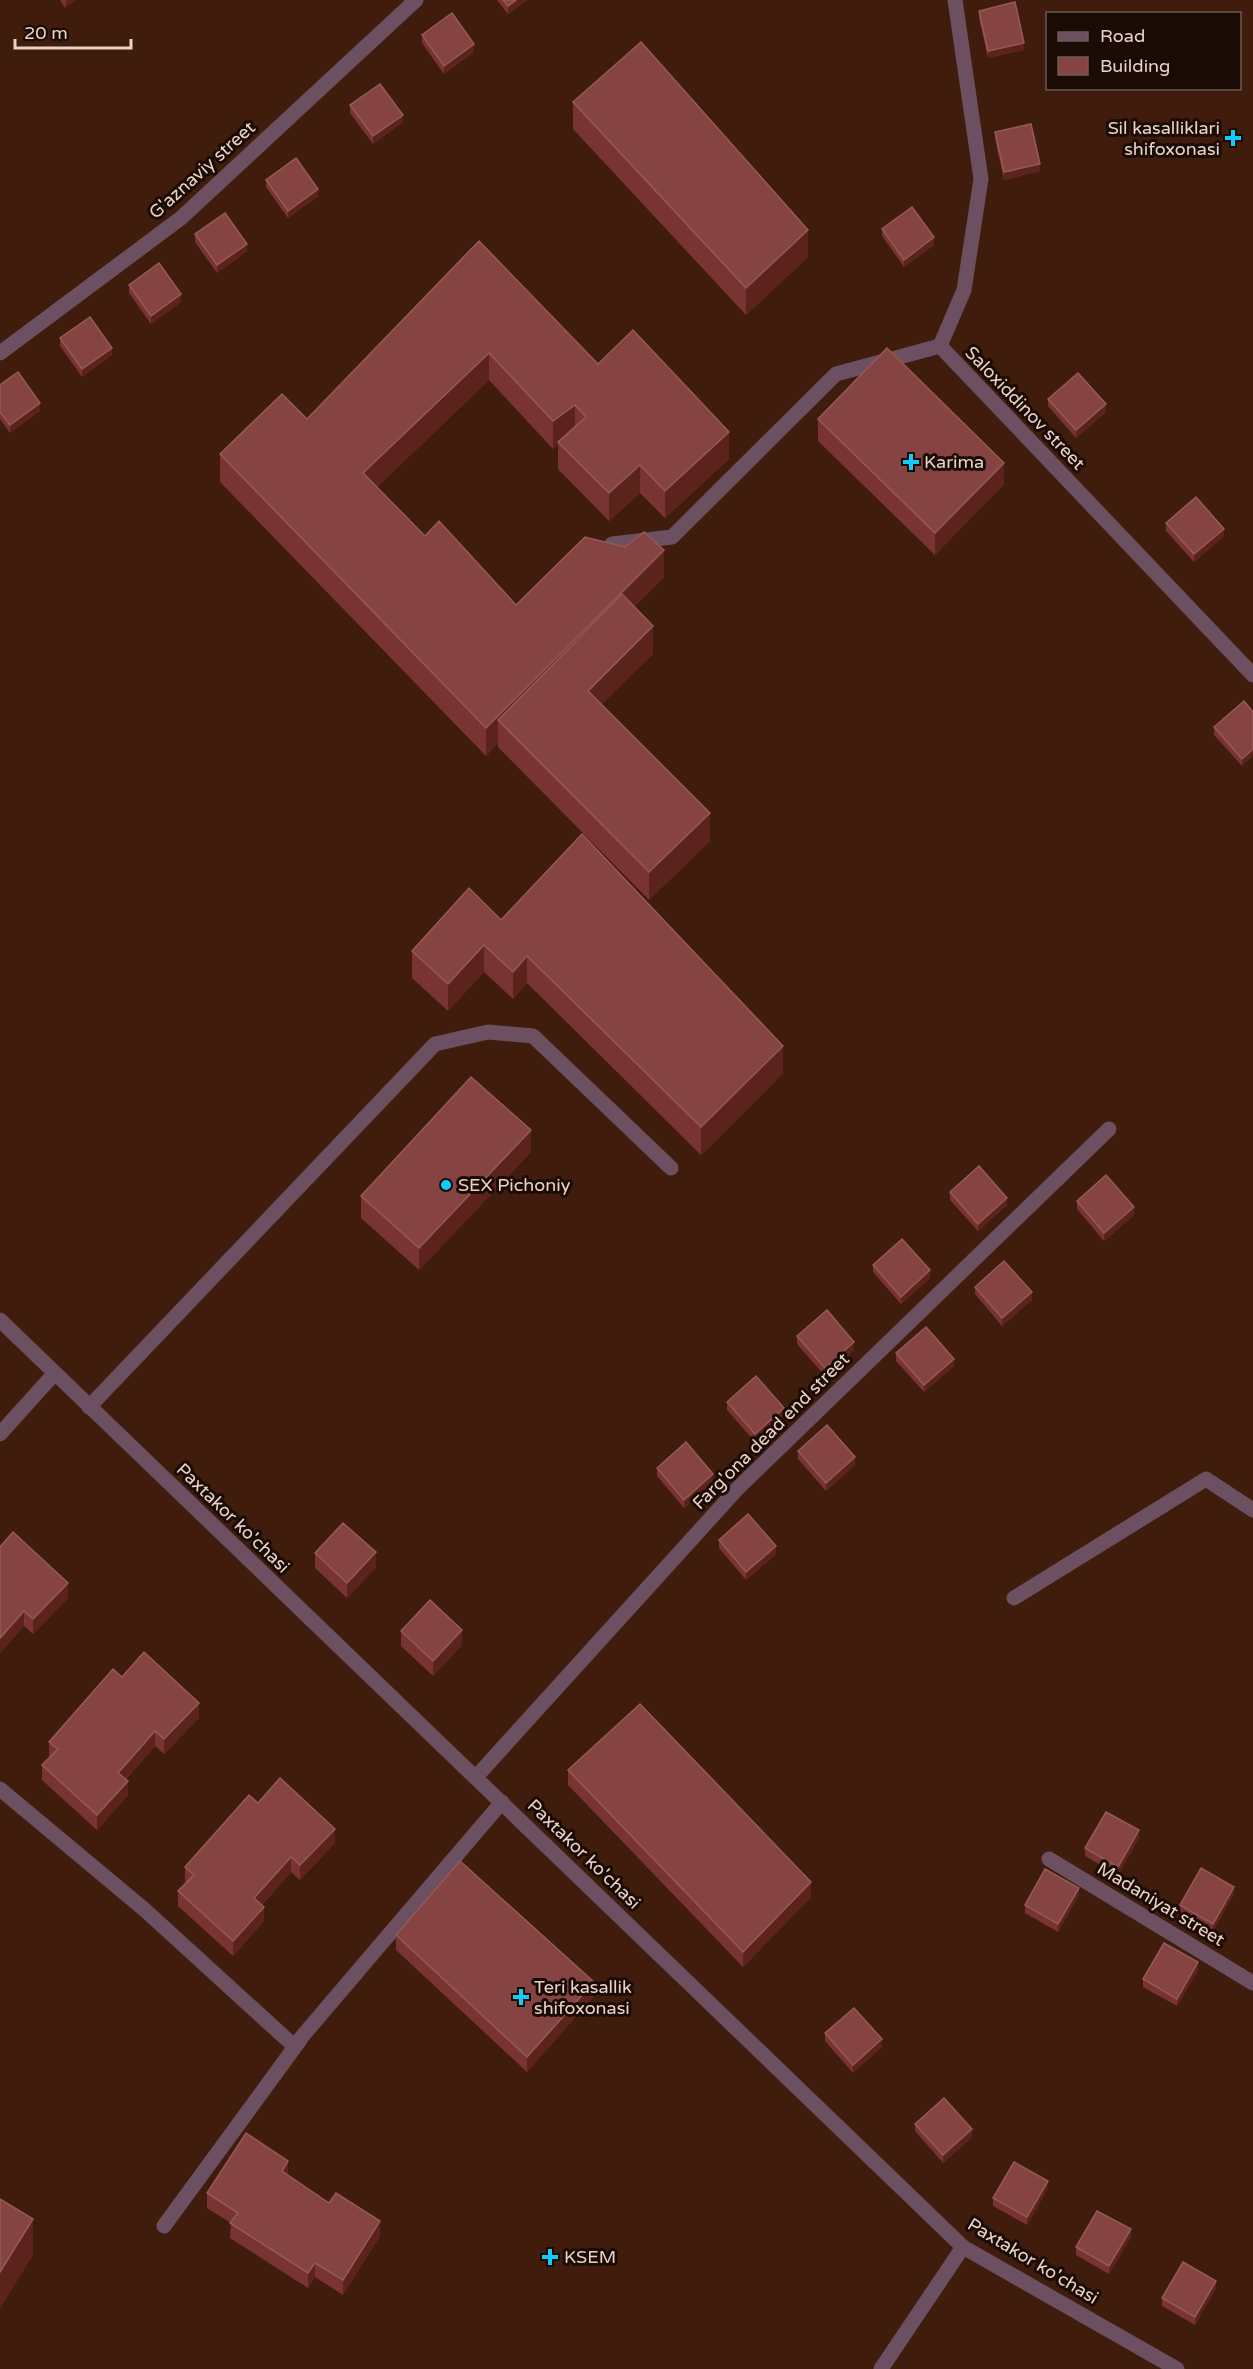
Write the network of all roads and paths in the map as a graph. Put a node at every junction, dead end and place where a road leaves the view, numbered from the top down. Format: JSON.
{"nodes":[{"id":1,"x":416,"y":0,"type":"edge"},
{"id":2,"x":956,"y":0,"type":"edge"},
{"id":3,"x":940,"y":346,"type":"junction"},
{"id":4,"x":0,"y":353,"type":"edge"},
{"id":5,"x":612,"y":544,"type":"edge"},
{"id":6,"x":1253,"y":675,"type":"edge"},
{"id":7,"x":1109,"y":1129,"type":"dead end"},
{"id":8,"x":671,"y":1168,"type":"dead end"},
{"id":9,"x":0,"y":1320,"type":"edge"},
{"id":10,"x":54,"y":1374,"type":"junction"},
{"id":11,"x":89,"y":1407,"type":"junction"},
{"id":12,"x":0,"y":1434,"type":"edge"},
{"id":13,"x":1253,"y":1510,"type":"edge"},
{"id":14,"x":1014,"y":1598,"type":"dead end"},
{"id":15,"x":476,"y":1777,"type":"junction"},
{"id":16,"x":0,"y":1788,"type":"edge"},
{"id":17,"x":502,"y":1802,"type":"junction"},
{"id":18,"x":1049,"y":1859,"type":"dead end"},
{"id":19,"x":1253,"y":1983,"type":"edge"},
{"id":20,"x":302,"y":2038,"type":"junction"},
{"id":21,"x":164,"y":2226,"type":"dead end"},
{"id":22,"x":963,"y":2247,"type":"junction"},
{"id":23,"x":881,"y":2369,"type":"edge"},
{"id":24,"x":1177,"y":2369,"type":"edge"}],
"edges":[{"from":1,"to":4,"type":"street","name":"G'aznaviy street"},
{"from":2,"to":3,"type":"street","name":"Saloxiddinov street"},
{"from":3,"to":5,"type":"street"},
{"from":3,"to":6,"type":"street","name":"Saloxiddinov street"},
{"from":7,"to":15,"type":"street","name":"Farg'ona dead end street"},
{"from":8,"to":11,"type":"street"},
{"from":9,"to":10,"type":"street","name":"Paxtakor ko'chasi"},
{"from":10,"to":11,"type":"street","name":"Paxtakor ko'chasi"},
{"from":10,"to":12,"type":"street"},
{"from":11,"to":15,"type":"street","name":"Paxtakor ko'chasi"},
{"from":13,"to":14,"type":"street"},
{"from":15,"to":17,"type":"street","name":"Paxtakor ko'chasi"},
{"from":16,"to":20,"type":"street"},
{"from":17,"to":20,"type":"street"},
{"from":17,"to":22,"type":"street","name":"Paxtakor ko'chasi"},
{"from":18,"to":19,"type":"street","name":"Madaniyat street"},
{"from":20,"to":21,"type":"street"},
{"from":22,"to":23,"type":"street"},
{"from":22,"to":24,"type":"street","name":"Paxtakor ko'chasi"}]}
